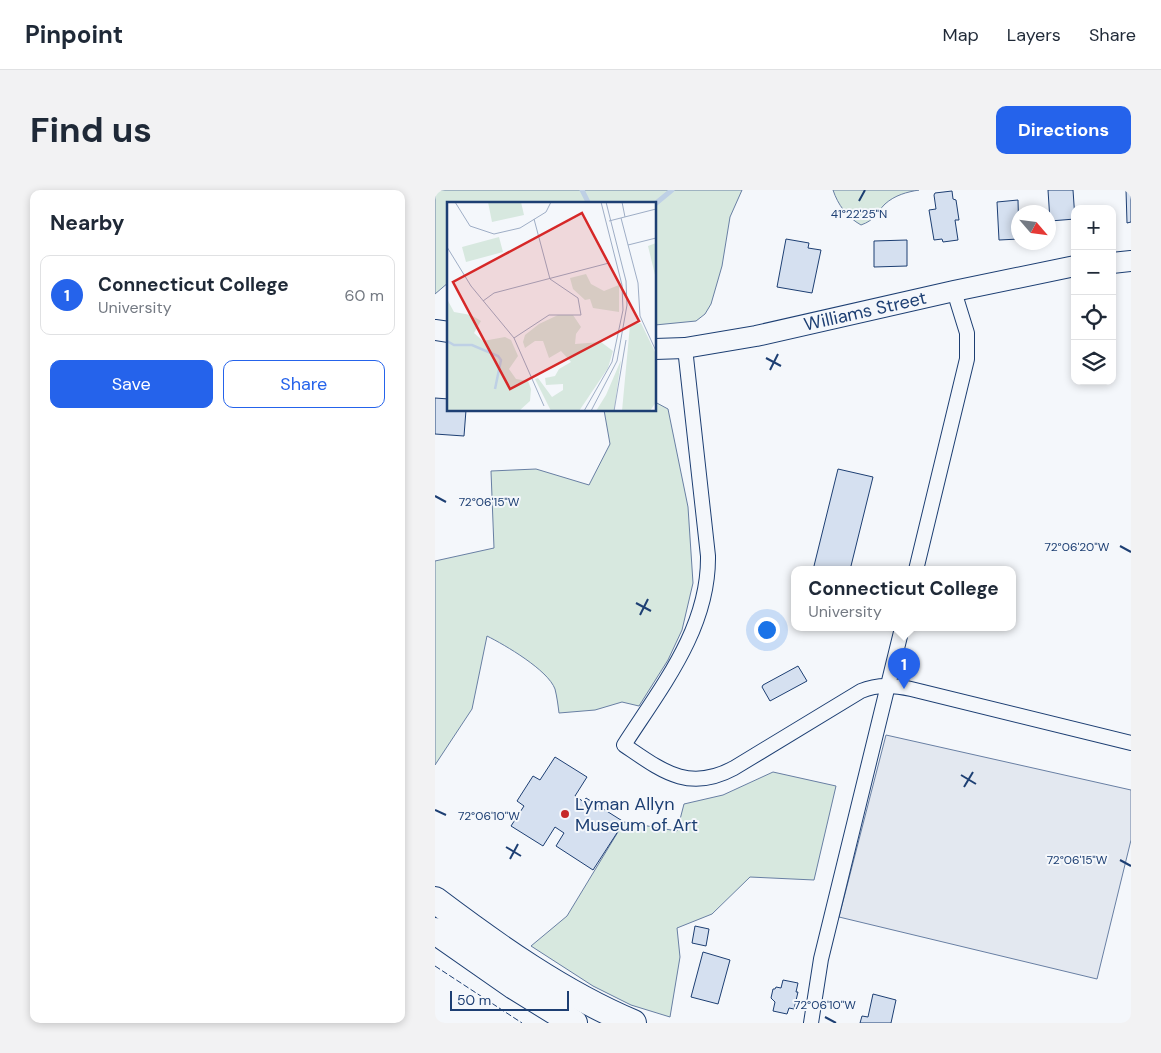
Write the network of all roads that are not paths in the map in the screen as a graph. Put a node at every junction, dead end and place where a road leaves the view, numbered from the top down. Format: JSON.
{"nodes":[{"id":1,"x":1131,"y":261,"type":"edge"},
{"id":2,"x":1116,"y":263,"type":"edge"},
{"id":3,"x":1071,"y":267,"type":"edge"},
{"id":4,"x":954,"y":292,"type":"junction"},
{"id":5,"x":685,"y":348,"type":"junction"},
{"id":6,"x":656,"y":349,"type":"edge"},
{"id":7,"x":917,"y":566,"type":"edge"},
{"id":8,"x":901,"y":631,"type":"edge"},
{"id":9,"x":888,"y":686,"type":"junction"},
{"id":10,"x":1131,"y":743,"type":"edge"},
{"id":11,"x":435,"y":900,"type":"edge"},
{"id":12,"x":436,"y":932,"type":"edge"},
{"id":13,"x":574,"y":1023,"type":"edge"},
{"id":14,"x":633,"y":1023,"type":"edge"},
{"id":15,"x":811,"y":1023,"type":"edge"}],
"edges":[{"from":1,"to":2,"type":"street"},
{"from":3,"to":4,"type":"street","name":"Williams Street"},
{"from":4,"to":5,"type":"street","name":"Williams Street"},
{"from":4,"to":7,"type":"street"},
{"from":5,"to":6,"type":"street","name":"Williams Street"},
{"from":5,"to":9,"type":"street"},
{"from":8,"to":9,"type":"street"},
{"from":9,"to":10,"type":"street"},
{"from":9,"to":15,"type":"street"},
{"from":11,"to":14,"type":"highway"},
{"from":12,"to":13,"type":"highway"}]}
